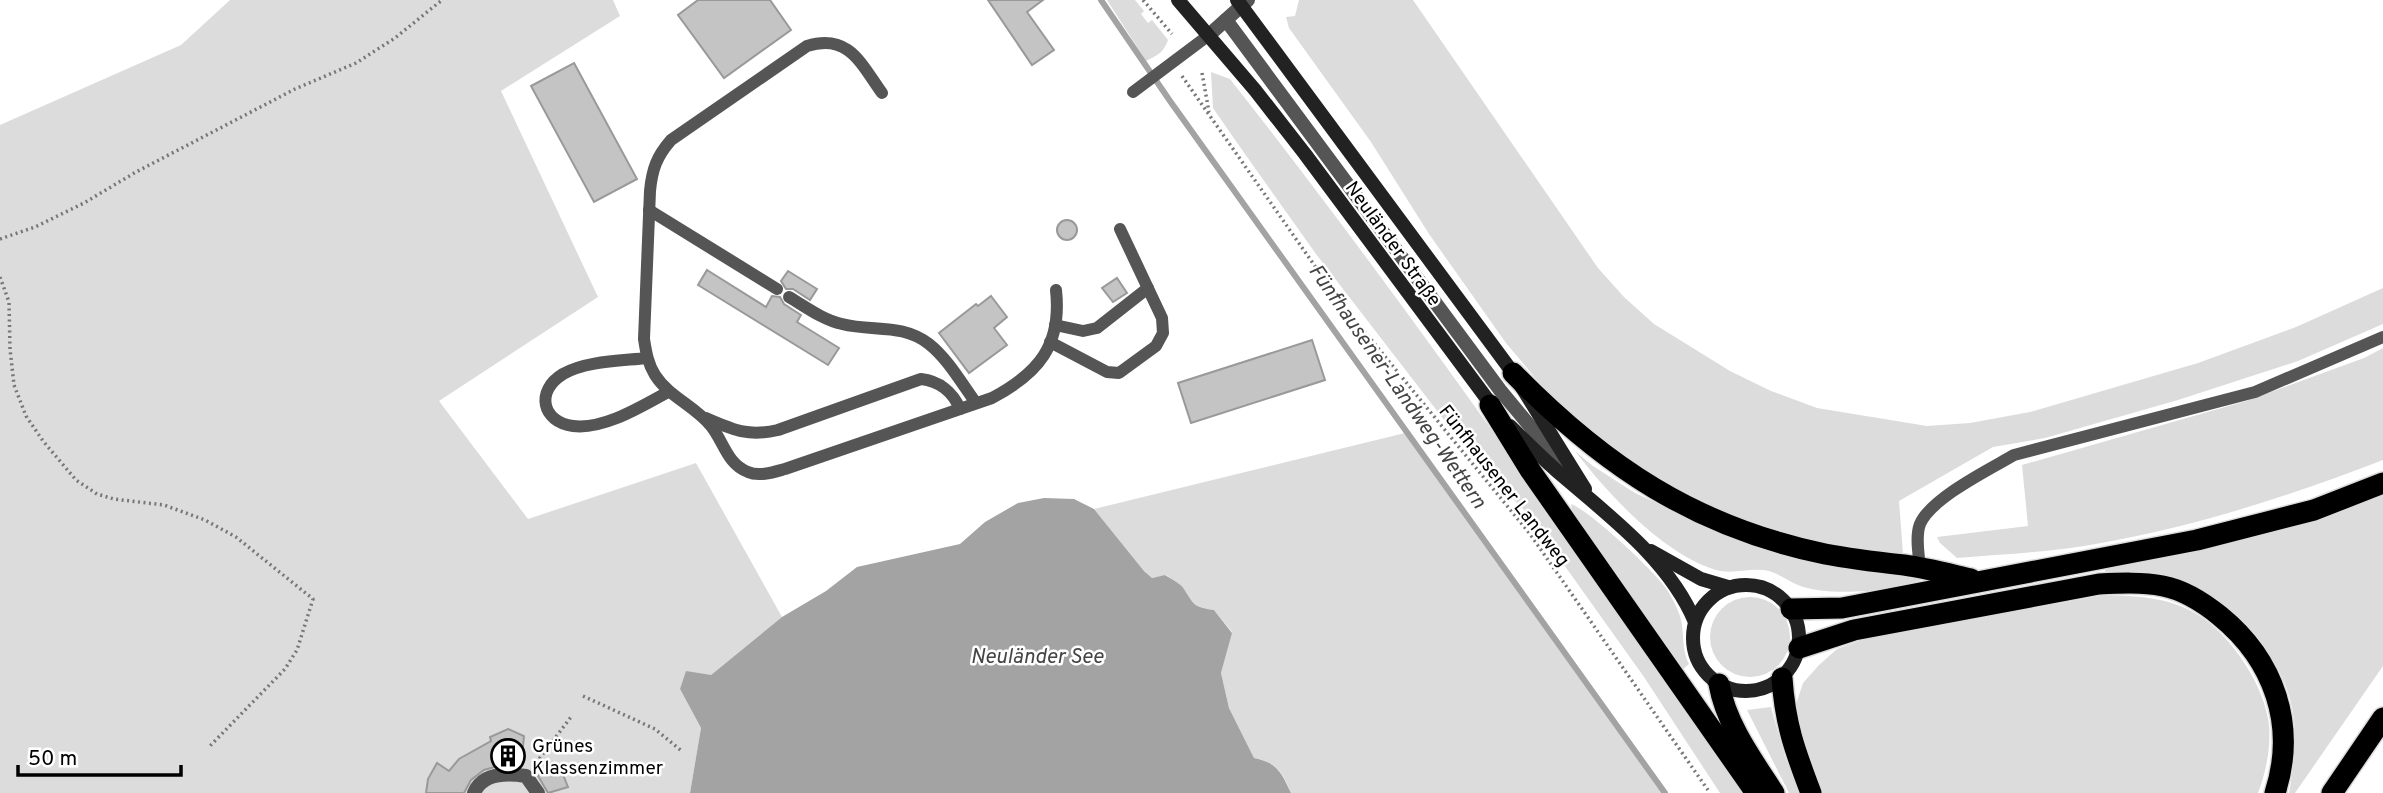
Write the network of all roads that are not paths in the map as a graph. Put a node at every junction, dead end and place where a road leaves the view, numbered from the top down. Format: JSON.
{"nodes":[{"id":1,"x":1178,"y":0,"type":"edge"},
{"id":2,"x":1242,"y":2,"type":"edge"},
{"id":3,"x":1226,"y":20,"type":"junction"},
{"id":4,"x":1209,"y":35,"type":"junction"},
{"id":5,"x":1133,"y":92,"type":"dead end"},
{"id":6,"x":882,"y":93,"type":"dead end"},
{"id":7,"x":649,"y":210,"type":"junction"},
{"id":8,"x":1120,"y":229,"type":"dead end"},
{"id":9,"x":1148,"y":288,"type":"junction"},
{"id":10,"x":777,"y":289,"type":"dead end"},
{"id":11,"x":1056,"y":289,"type":"dead end"},
{"id":12,"x":789,"y":297,"type":"dead end"},
{"id":13,"x":1055,"y":324,"type":"junction"},
{"id":14,"x":2383,"y":337,"type":"edge"},
{"id":15,"x":1050,"y":342,"type":"junction"},
{"id":16,"x":647,"y":358,"type":"junction"},
{"id":17,"x":1513,"y":373,"type":"junction"},
{"id":18,"x":668,"y":392,"type":"junction"},
{"id":19,"x":976,"y":403,"type":"junction"},
{"id":20,"x":1490,"y":405,"type":"junction"},
{"id":21,"x":960,"y":409,"type":"junction"},
{"id":22,"x":703,"y":417,"type":"junction"},
{"id":23,"x":2383,"y":482,"type":"edge"},
{"id":24,"x":1590,"y":498,"type":"junction"},
{"id":25,"x":1633,"y":538,"type":"junction"},
{"id":26,"x":1920,"y":568,"type":"junction"},
{"id":27,"x":1980,"y":581,"type":"junction"},
{"id":28,"x":1728,"y":587,"type":"junction"},
{"id":29,"x":1791,"y":609,"type":"junction"},
{"id":30,"x":1695,"y":622,"type":"junction"},
{"id":31,"x":1799,"y":648,"type":"junction"},
{"id":32,"x":1782,"y":678,"type":"junction"},
{"id":33,"x":1719,"y":684,"type":"junction"},
{"id":34,"x":2383,"y":718,"type":"edge"},
{"id":35,"x":474,"y":793,"type":"edge"},
{"id":36,"x":538,"y":793,"type":"edge"},
{"id":37,"x":1756,"y":793,"type":"edge"},
{"id":38,"x":1774,"y":793,"type":"edge"},
{"id":39,"x":1811,"y":793,"type":"edge"},
{"id":40,"x":2275,"y":793,"type":"edge"},
{"id":41,"x":2332,"y":793,"type":"edge"}],
"edges":[{"from":1,"to":4,"type":"main road","name":"Neuländer Straße"},
{"from":2,"to":3,"type":"street"},
{"from":2,"to":17,"type":"main road","name":"Neuländer Straße"},
{"from":3,"to":4,"type":"street"},
{"from":3,"to":24,"type":"street"},
{"from":4,"to":5,"type":"lane"},
{"from":4,"to":20,"type":"main road","name":"Neuländer Straße"},
{"from":6,"to":7,"type":"lane"},
{"from":7,"to":10,"type":"lane"},
{"from":7,"to":16,"type":"lane"},
{"from":8,"to":9,"type":"lane"},
{"from":9,"to":13,"type":"lane"},
{"from":9,"to":15,"type":"lane"},
{"from":11,"to":13,"type":"lane"},
{"from":12,"to":19,"type":"lane"},
{"from":13,"to":15,"type":"lane"},
{"from":14,"to":26,"type":"lane"},
{"from":15,"to":19,"type":"lane"},
{"from":16,"to":18,"type":"lane"},
{"from":16,"to":18,"type":"lane"},
{"from":17,"to":24,"type":"main road","name":"Neuländer Straße"},
{"from":17,"to":26,"type":"highway"},
{"from":18,"to":22,"type":"lane"},
{"from":19,"to":21,"type":"lane"},
{"from":20,"to":24,"type":"main road","name":"Neuländer Straße"},
{"from":20,"to":37,"type":"highway"},
{"from":21,"to":22,"type":"lane"},
{"from":21,"to":22,"type":"lane"},
{"from":23,"to":27,"type":"highway"},
{"from":24,"to":25,"type":"main road","name":"Neuländer Straße"},
{"from":25,"to":28,"type":"main road","name":"Neuländer Straße"},
{"from":25,"to":30,"type":"main road","name":"Neuländer Straße"},
{"from":26,"to":27,"type":"highway"},
{"from":27,"to":29,"type":"highway"},
{"from":28,"to":29,"type":"main road","name":"Neuländer Straße"},
{"from":28,"to":30,"type":"main road"},
{"from":29,"to":31,"type":"main road"},
{"from":30,"to":33,"type":"main road","name":"Neuländer Straße"},
{"from":31,"to":32,"type":"main road"},
{"from":31,"to":40,"type":"highway"},
{"from":32,"to":33,"type":"main road"},
{"from":32,"to":39,"type":"highway"},
{"from":33,"to":38,"type":"highway"},
{"from":34,"to":41,"type":"highway"},
{"from":35,"to":36,"type":"street"}]}
